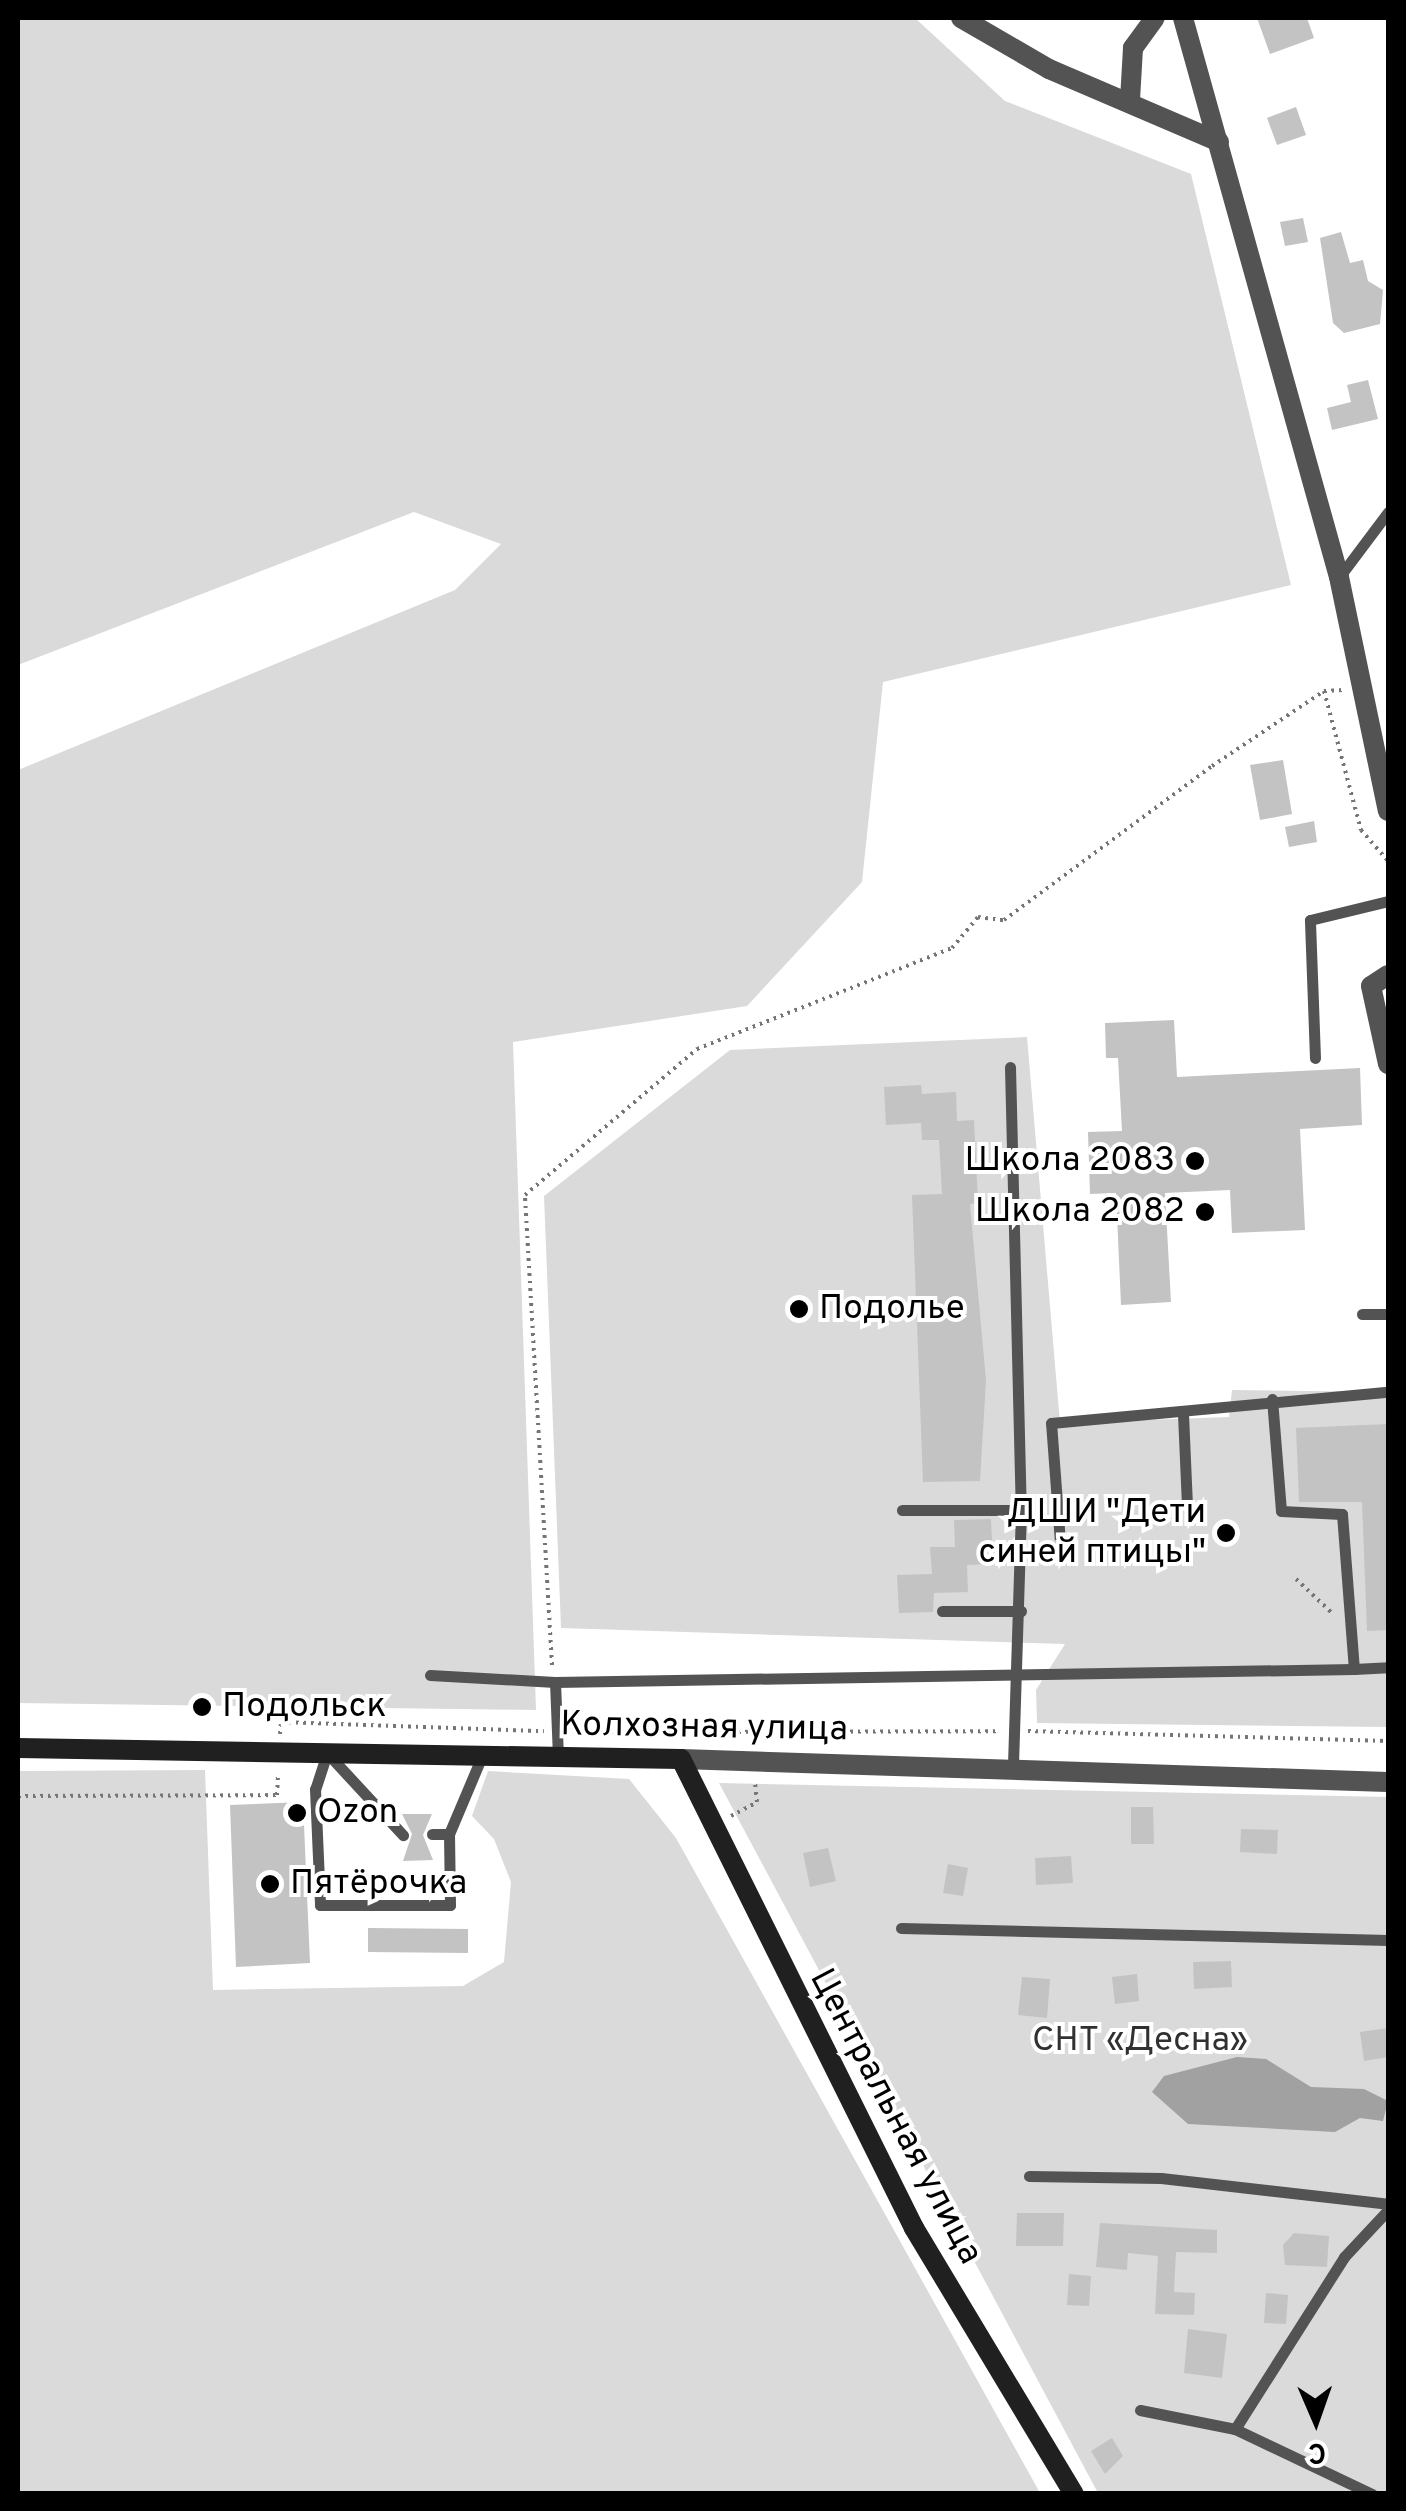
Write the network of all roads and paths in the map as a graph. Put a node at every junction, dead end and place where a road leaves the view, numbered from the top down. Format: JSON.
{"nodes":[{"id":1,"x":961,"y":18,"type":"edge"},
{"id":2,"x":1155,"y":18,"type":"edge"},
{"id":3,"x":1183,"y":18,"type":"edge"},
{"id":4,"x":1130,"y":100,"type":"junction"},
{"id":5,"x":1218,"y":142,"type":"junction"},
{"id":6,"x":1388,"y":512,"type":"edge"},
{"id":7,"x":1340,"y":577,"type":"junction"},
{"id":8,"x":1363,"y":688,"type":"junction"},
{"id":9,"x":1324,"y":691,"type":"junction"},
{"id":10,"x":1388,"y":811,"type":"edge"},
{"id":11,"x":1388,"y":861,"type":"edge"},
{"id":12,"x":1388,"y":901,"type":"edge"},
{"id":13,"x":1388,"y":975,"type":"edge"},
{"id":14,"x":1315,"y":1058,"type":"dead end"},
{"id":15,"x":1388,"y":1064,"type":"edge"},
{"id":16,"x":1010,"y":1067,"type":"dead end"},
{"id":17,"x":1362,"y":1314,"type":"dead end"},
{"id":18,"x":1388,"y":1314,"type":"edge"},
{"id":19,"x":1388,"y":1392,"type":"edge"},
{"id":20,"x":1272,"y":1399,"type":"junction"},
{"id":21,"x":1183,"y":1414,"type":"junction"},
{"id":22,"x":1186,"y":1505,"type":"dead end"},
{"id":23,"x":902,"y":1510,"type":"dead end"},
{"id":24,"x":1021,"y":1510,"type":"junction"},
{"id":25,"x":1060,"y":1542,"type":"dead end"},
{"id":26,"x":1296,"y":1578,"type":"dead end"},
{"id":27,"x":942,"y":1611,"type":"dead end"},
{"id":28,"x":1021,"y":1611,"type":"junction"},
{"id":29,"x":1351,"y":1630,"type":"junction"},
{"id":30,"x":1388,"y":1667,"type":"edge"},
{"id":31,"x":1354,"y":1669,"type":"junction"},
{"id":32,"x":1019,"y":1672,"type":"junction"},
{"id":33,"x":430,"y":1675,"type":"dead end"},
{"id":34,"x":555,"y":1682,"type":"junction"},
{"id":35,"x":18,"y":1748,"type":"edge"},
{"id":36,"x":326,"y":1753,"type":"junction"},
{"id":37,"x":482,"y":1756,"type":"junction"},
{"id":38,"x":558,"y":1758,"type":"junction"},
{"id":39,"x":681,"y":1759,"type":"junction"},
{"id":40,"x":1013,"y":1768,"type":"junction"},
{"id":41,"x":1388,"y":1782,"type":"edge"},
{"id":42,"x":432,"y":1834,"type":"dead end"},
{"id":43,"x":449,"y":1834,"type":"junction"},
{"id":44,"x":403,"y":1835,"type":"dead end"},
{"id":45,"x":902,"y":1928,"type":"dead end"},
{"id":46,"x":1388,"y":1940,"type":"edge"},
{"id":47,"x":1029,"y":2176,"type":"dead end"},
{"id":48,"x":1388,"y":2207,"type":"edge"},
{"id":49,"x":1140,"y":2410,"type":"dead end"},
{"id":50,"x":1235,"y":2429,"type":"junction"},
{"id":51,"x":1074,"y":2494,"type":"edge"},
{"id":52,"x":1372,"y":2494,"type":"edge"}],
"edges":[{"from":1,"to":4,"type":"street"},
{"from":2,"to":4,"type":"street"},
{"from":3,"to":5,"type":"street"},
{"from":4,"to":5,"type":"street"},
{"from":5,"to":7,"type":"street"},
{"from":6,"to":7,"type":"lane"},
{"from":7,"to":8,"type":"street"},
{"from":8,"to":9,"type":"path"},
{"from":8,"to":10,"type":"street"},
{"from":9,"to":11,"type":"path"},
{"from":9,"to":34,"type":"path"},
{"from":12,"to":14,"type":"lane"},
{"from":13,"to":15,"type":"street"},
{"from":16,"to":24,"type":"lane"},
{"from":17,"to":18,"type":"lane"},
{"from":19,"to":20,"type":"lane"},
{"from":20,"to":21,"type":"lane"},
{"from":20,"to":29,"type":"lane"},
{"from":21,"to":22,"type":"lane"},
{"from":21,"to":25,"type":"lane"},
{"from":23,"to":24,"type":"lane"},
{"from":24,"to":28,"type":"lane"},
{"from":26,"to":29,"type":"path"},
{"from":27,"to":28,"type":"lane"},
{"from":28,"to":32,"type":"lane"},
{"from":29,"to":31,"type":"lane"},
{"from":30,"to":31,"type":"lane"},
{"from":31,"to":32,"type":"lane"},
{"from":32,"to":34,"type":"lane"},
{"from":32,"to":40,"type":"lane"},
{"from":33,"to":34,"type":"lane"},
{"from":34,"to":38,"type":"lane"},
{"from":35,"to":36,"type":"street","name":"Колхозная улица"},
{"from":36,"to":37,"type":"street","name":"Колхозная улица"},
{"from":36,"to":43,"type":"lane"},
{"from":36,"to":44,"type":"lane"},
{"from":37,"to":38,"type":"street","name":"Колхозная улица"},
{"from":37,"to":43,"type":"lane"},
{"from":38,"to":39,"type":"street","name":"Колхозная улица"},
{"from":39,"to":40,"type":"street","name":"Колхозная улица"},
{"from":39,"to":51,"type":"street","name":"Центральная улица"},
{"from":40,"to":41,"type":"street","name":"Колхозная улица"},
{"from":42,"to":43,"type":"lane"},
{"from":45,"to":46,"type":"lane"},
{"from":47,"to":48,"type":"lane"},
{"from":48,"to":50,"type":"lane"},
{"from":49,"to":50,"type":"lane"},
{"from":50,"to":52,"type":"lane"}]}
